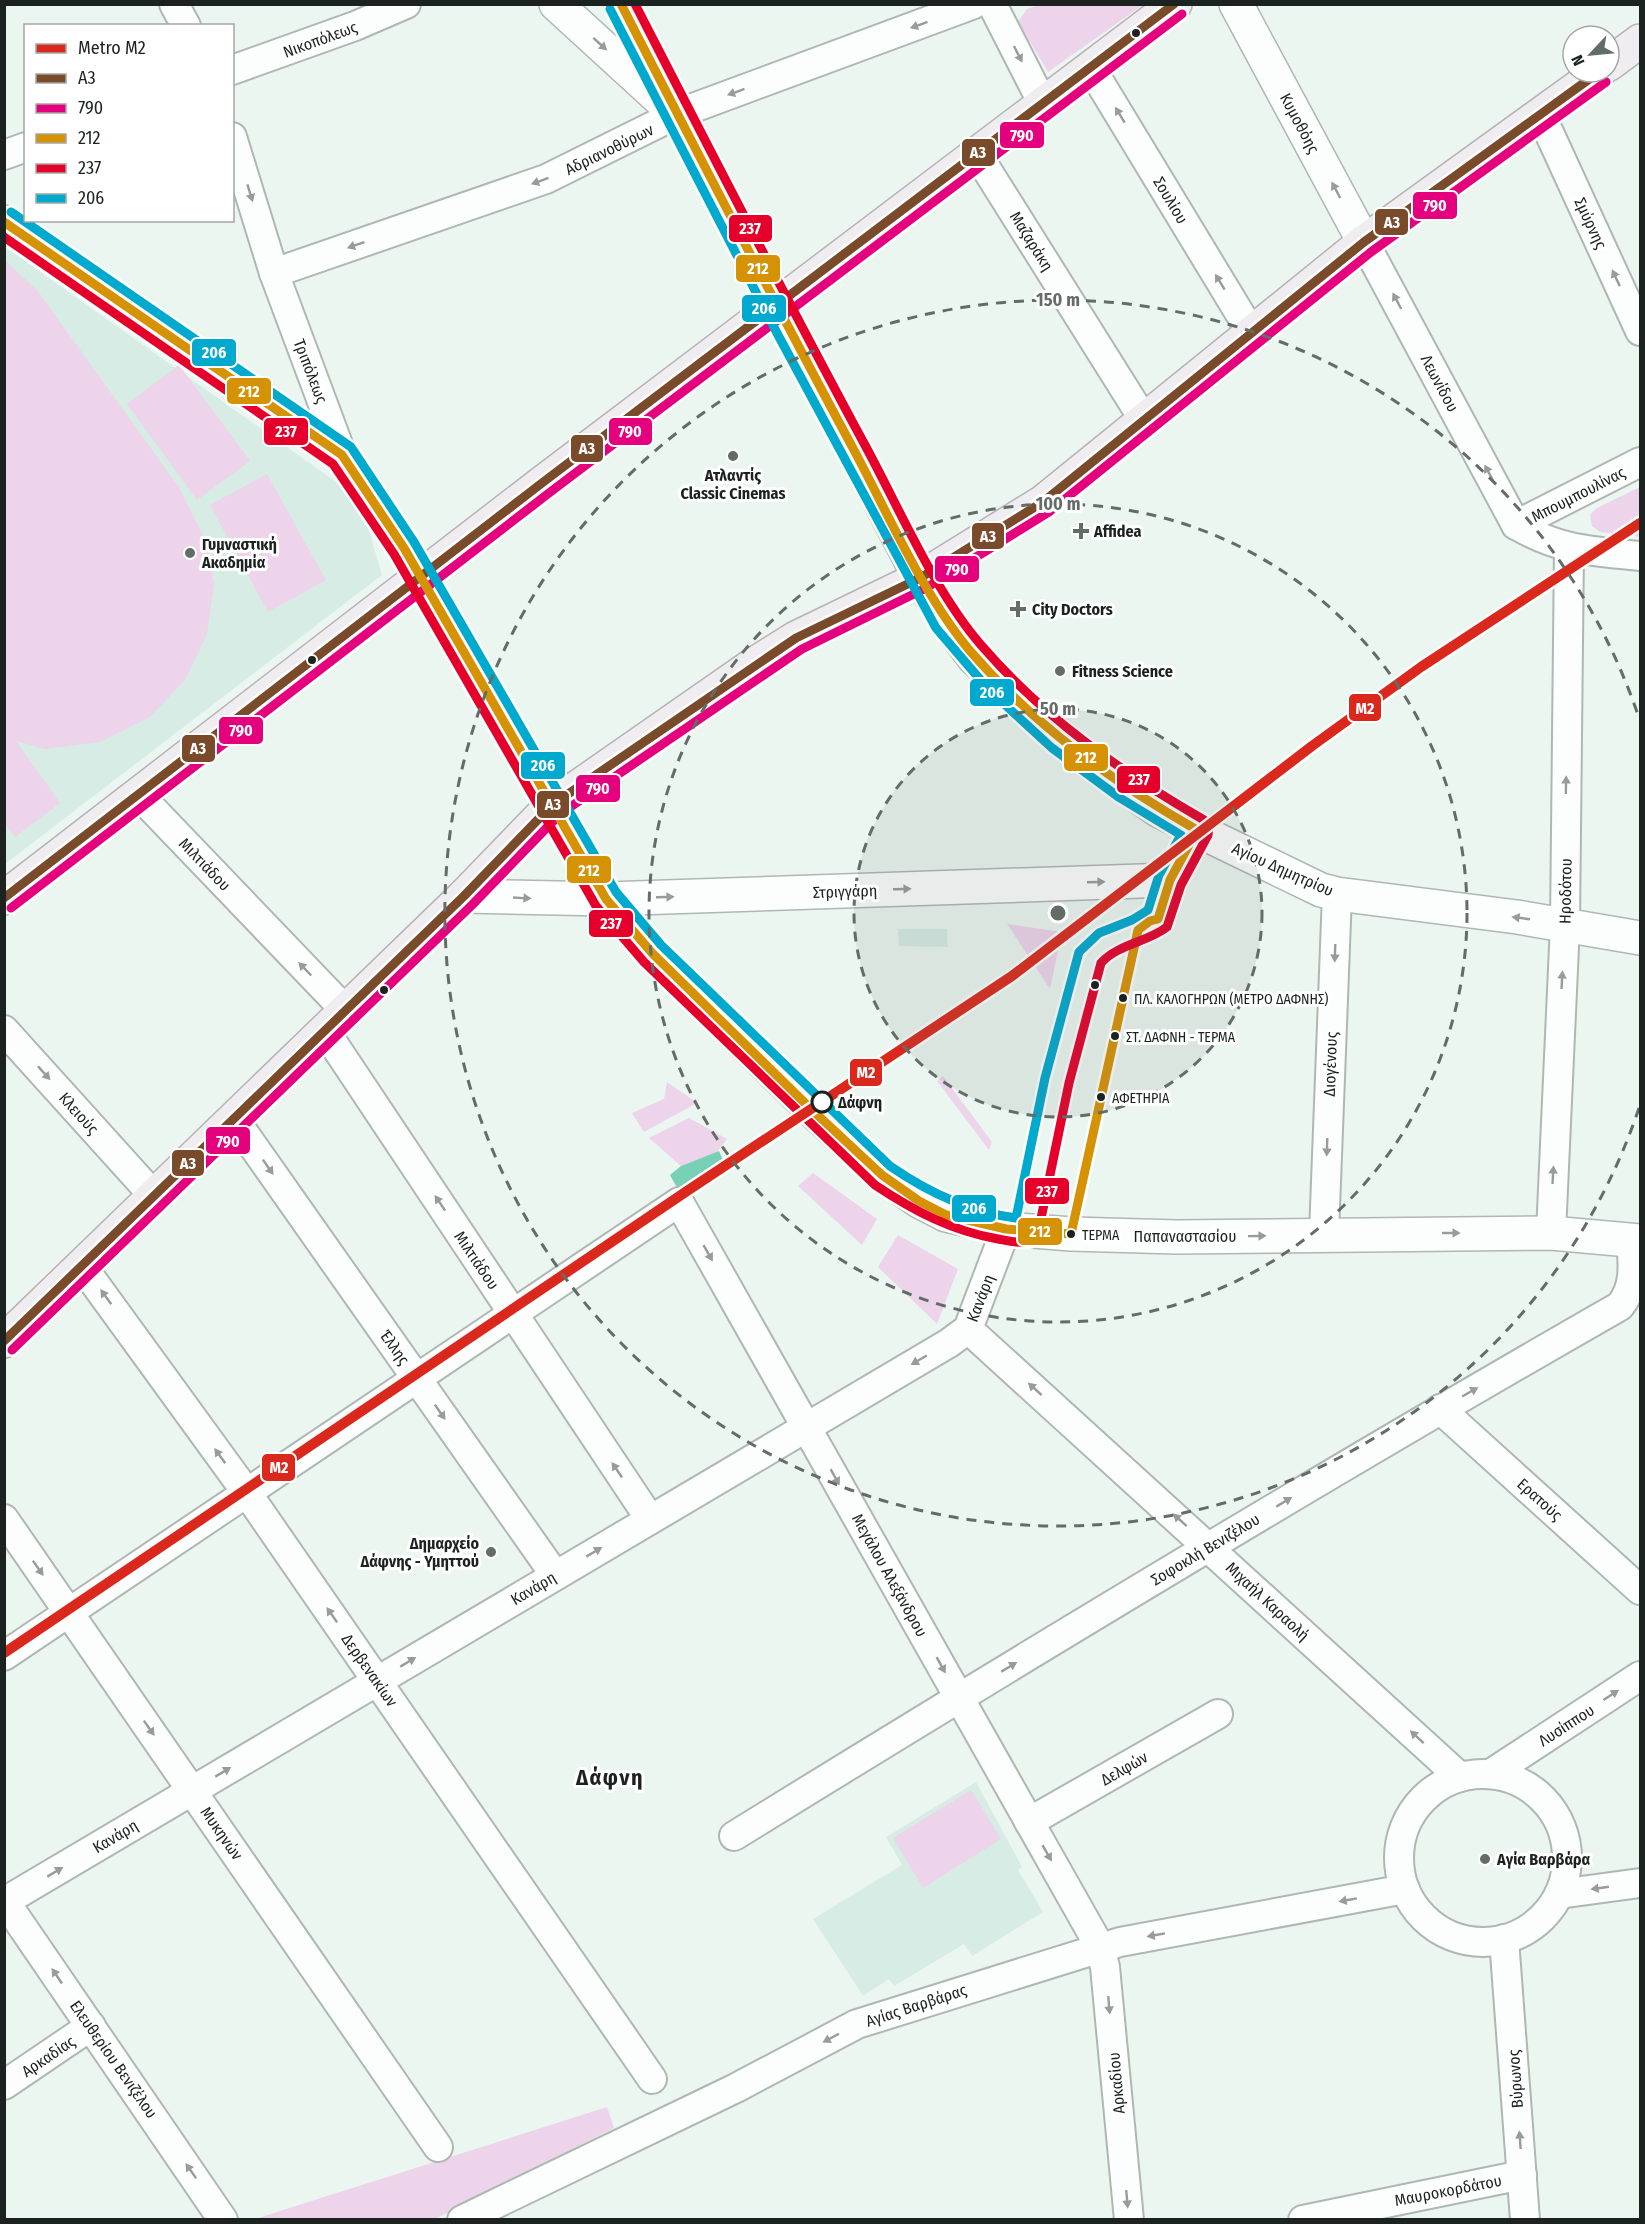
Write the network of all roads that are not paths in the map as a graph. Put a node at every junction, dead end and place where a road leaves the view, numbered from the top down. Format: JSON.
{"nodes":[{"id":1,"x":174,"y":4,"type":"edge"},
{"id":2,"x":406,"y":4,"type":"edge"},
{"id":3,"x":556,"y":4,"type":"edge"},
{"id":4,"x":621,"y":4,"type":"edge"},
{"id":5,"x":974,"y":4,"type":"edge"},
{"id":6,"x":992,"y":4,"type":"edge"},
{"id":7,"x":1175,"y":4,"type":"edge"},
{"id":8,"x":1236,"y":4,"type":"edge"},
{"id":9,"x":185,"y":24,"type":"edge"},
{"id":10,"x":1641,"y":41,"type":"edge"},
{"id":11,"x":1621,"y":55,"type":"edge"},
{"id":12,"x":1091,"y":68,"type":"junction"},
{"id":13,"x":234,"y":69,"type":"edge"},
{"id":14,"x":1583,"y":84,"type":"edge"},
{"id":15,"x":1043,"y":104,"type":"junction"},
{"id":16,"x":677,"y":114,"type":"junction"},
{"id":17,"x":1541,"y":115,"type":"junction"},
{"id":18,"x":234,"y":143,"type":"edge"},
{"id":19,"x":24,"y":148,"type":"edge"},
{"id":20,"x":977,"y":154,"type":"junction"},
{"id":21,"x":4,"y":155,"type":"edge"},
{"id":22,"x":4,"y":222,"type":"edge"},
{"id":23,"x":1364,"y":242,"type":"junction"},
{"id":24,"x":274,"y":273,"type":"junction"},
{"id":25,"x":776,"y":305,"type":"junction"},
{"id":26,"x":1641,"y":331,"type":"edge"},
{"id":27,"x":1251,"y":332,"type":"junction"},
{"id":28,"x":1144,"y":420,"type":"junction"},
{"id":29,"x":342,"y":456,"type":"junction"},
{"id":30,"x":1641,"y":462,"type":"edge"},
{"id":31,"x":1516,"y":525,"type":"junction"},
{"id":32,"x":1569,"y":548,"type":"junction"},
{"id":33,"x":1641,"y":556,"type":"edge"},
{"id":34,"x":420,"y":576,"type":"junction"},
{"id":35,"x":920,"y":578,"type":"junction"},
{"id":36,"x":138,"y":794,"type":"junction"},
{"id":37,"x":552,"y":805,"type":"junction"},
{"id":38,"x":1197,"y":830,"type":"junction"},
{"id":39,"x":1337,"y":894,"type":"junction"},
{"id":40,"x":464,"y":896,"type":"junction"},
{"id":41,"x":4,"y":898,"type":"edge"},
{"id":42,"x":606,"y":899,"type":"junction"},
{"id":43,"x":1565,"y":925,"type":"junction"},
{"id":44,"x":1641,"y":938,"type":"edge"},
{"id":45,"x":335,"y":1021,"type":"junction"},
{"id":46,"x":4,"y":1030,"type":"edge"},
{"id":47,"x":234,"y":1119,"type":"junction"},
{"id":48,"x":154,"y":1196,"type":"junction"},
{"id":49,"x":1006,"y":1229,"type":"junction"},
{"id":50,"x":1551,"y":1233,"type":"junction"},
{"id":51,"x":1324,"y":1234,"type":"junction"},
{"id":52,"x":1636,"y":1240,"type":"edge"},
{"id":53,"x":82,"y":1266,"type":"junction"},
{"id":54,"x":513,"y":1314,"type":"junction"},
{"id":55,"x":969,"y":1329,"type":"junction"},
{"id":56,"x":4,"y":1341,"type":"edge"},
{"id":57,"x":417,"y":1379,"type":"junction"},
{"id":58,"x":1440,"y":1409,"type":"junction"},
{"id":59,"x":806,"y":1426,"type":"junction"},
{"id":60,"x":248,"y":1493,"type":"junction"},
{"id":61,"x":650,"y":1519,"type":"junction"},
{"id":62,"x":4,"y":1520,"type":"edge"},
{"id":63,"x":1209,"y":1546,"type":"junction"},
{"id":64,"x":555,"y":1575,"type":"junction"},
{"id":65,"x":1641,"y":1590,"type":"edge"},
{"id":66,"x":69,"y":1613,"type":"junction"},
{"id":67,"x":4,"y":1656,"type":"edge"},
{"id":68,"x":1641,"y":1676,"type":"edge"},
{"id":69,"x":378,"y":1680,"type":"junction"},
{"id":70,"x":959,"y":1697,"type":"junction"},
{"id":71,"x":1218,"y":1714,"type":"dead end"},
{"id":72,"x":1492,"y":1773,"type":"junction"},
{"id":73,"x":1460,"y":1777,"type":"junction"},
{"id":74,"x":192,"y":1790,"type":"junction"},
{"id":75,"x":1029,"y":1822,"type":"junction"},
{"id":76,"x":734,"y":1836,"type":"dead end"},
{"id":77,"x":1641,"y":1883,"type":"edge"},
{"id":78,"x":1406,"y":1889,"type":"junction"},
{"id":79,"x":1559,"y":1894,"type":"junction"},
{"id":80,"x":5,"y":1901,"type":"edge"},
{"id":81,"x":1504,"y":1939,"type":"junction"},
{"id":82,"x":1100,"y":1947,"type":"junction"},
{"id":83,"x":91,"y":2026,"type":"junction"},
{"id":84,"x":652,"y":2079,"type":"dead end"},
{"id":85,"x":4,"y":2085,"type":"edge"},
{"id":86,"x":438,"y":2147,"type":"dead end"},
{"id":87,"x":1522,"y":2175,"type":"junction"},
{"id":88,"x":493,"y":2212,"type":"edge"},
{"id":89,"x":221,"y":2218,"type":"edge"},
{"id":90,"x":462,"y":2220,"type":"edge"},
{"id":91,"x":1129,"y":2220,"type":"edge"},
{"id":92,"x":1303,"y":2220,"type":"edge"},
{"id":93,"x":1525,"y":2220,"type":"edge"}],
"edges":[{"from":1,"to":9,"type":"street"},
{"from":2,"to":13,"type":"street","name":"Νικοπόλεως"},
{"from":3,"to":16,"type":"main road","one_way":true},
{"from":4,"to":16,"type":"main road","name":"Αγίου Δημητρίου"},
{"from":5,"to":16,"type":"street","name":"Αδριανοθύρων","one_way":true},
{"from":6,"to":15,"type":"street","one_way":true},
{"from":7,"to":12,"type":"main road"},
{"from":23,"to":8,"type":"main road","name":"Κυμοθόης","one_way":true},
{"from":10,"to":11,"type":"main road"},
{"from":12,"to":15,"type":"main road"},
{"from":27,"to":12,"type":"street","name":"Σουλίου","one_way":true},
{"from":14,"to":17,"type":"main road"},
{"from":15,"to":20,"type":"main road"},
{"from":16,"to":24,"type":"street","name":"Αδριανοθύρων","one_way":true},
{"from":16,"to":25,"type":"main road","name":"Αγίου Δημητρίου"},
{"from":17,"to":23,"type":"main road"},
{"from":26,"to":17,"type":"street","name":"Σμύρνης","one_way":true},
{"from":18,"to":24,"type":"street","name":"Τριπόλεως","one_way":true},
{"from":19,"to":21,"type":"street"},
{"from":20,"to":25,"type":"main road"},
{"from":20,"to":28,"type":"street","name":"Μαζαράκη"},
{"from":22,"to":29,"type":"main road"},
{"from":23,"to":27,"type":"main road"},
{"from":31,"to":23,"type":"street","name":"Λεωνίδου","one_way":true},
{"from":24,"to":29,"type":"street","name":"Τριπόλεως"},
{"from":25,"to":34,"type":"main road"},
{"from":25,"to":35,"type":"main road","name":"Αγίου Δημητρίου"},
{"from":27,"to":28,"type":"main road"},
{"from":28,"to":35,"type":"main road"},
{"from":29,"to":34,"type":"main road","name":"Τριπόλεως"},
{"from":30,"to":31,"type":"street","name":"Μπουμπουλίνας"},
{"from":31,"to":32,"type":"street"},
{"from":32,"to":33,"type":"street"},
{"from":43,"to":32,"type":"street","name":"Ηροδότου","one_way":true},
{"from":34,"to":36,"type":"main road"},
{"from":34,"to":37,"type":"main road","name":"Τριπόλεως"},
{"from":35,"to":37,"type":"main road"},
{"from":35,"to":38,"type":"main road","name":"Αγίου Δημητρίου"},
{"from":36,"to":41,"type":"main road"},
{"from":45,"to":36,"type":"street","name":"Μιλτιάδου","one_way":true},
{"from":37,"to":40,"type":"main road"},
{"from":37,"to":42,"type":"main road","name":"Παπαναστασίου"},
{"from":38,"to":39,"type":"main road","name":"Αγίου Δημητρίου"},
{"from":42,"to":38,"type":"main road","name":"Στριγγάρη","one_way":true},
{"from":43,"to":39,"type":"main road","name":"Αγίου Δημητρίου","one_way":true},
{"from":39,"to":51,"type":"street","name":"Διογένους","one_way":true},
{"from":40,"to":42,"type":"main road","name":"Στριγγάρη","one_way":true},
{"from":40,"to":45,"type":"main road"},
{"from":42,"to":49,"type":"main road","name":"Παπαναστασίου"},
{"from":43,"to":44,"type":"main road","name":"Αγίου Δημητρίου"},
{"from":50,"to":43,"type":"street","name":"Ηροδότου","one_way":true},
{"from":45,"to":47,"type":"main road"},
{"from":54,"to":45,"type":"street","name":"Μιλτιάδου","one_way":true},
{"from":46,"to":48,"type":"street","name":"Κλειούς","one_way":true},
{"from":47,"to":48,"type":"main road"},
{"from":47,"to":57,"type":"street","name":"Έλλης","one_way":true},
{"from":48,"to":53,"type":"main road"},
{"from":49,"to":51,"type":"main road","name":"Παπαναστασίου","one_way":true},
{"from":49,"to":55,"type":"street","name":"Κανάρη"},
{"from":51,"to":50,"type":"main road","name":"Παπαναστασίου","one_way":true},
{"from":50,"to":52,"type":"main road","name":"Παπαναστασίου"},
{"from":58,"to":52,"type":"street","name":"Σοφοκλή Βενιζέλου","one_way":true},
{"from":53,"to":56,"type":"main road"},
{"from":60,"to":53,"type":"street","name":"Δερβενακίων","one_way":true},
{"from":54,"to":57,"type":"street"},
{"from":54,"to":59,"type":"street","name":"Μεγάλου Αλεξάνδρου","one_way":true},
{"from":61,"to":54,"type":"street","name":"Μιλτιάδου","one_way":true},
{"from":55,"to":59,"type":"street","name":"Κανάρη","one_way":true},
{"from":63,"to":55,"type":"street","name":"Μιχαήλ Καραολή","one_way":true},
{"from":57,"to":60,"type":"street"},
{"from":57,"to":64,"type":"street","name":"Έλλης","one_way":true},
{"from":63,"to":58,"type":"street","name":"Σοφοκλή Βενιζέλου","one_way":true},
{"from":58,"to":65,"type":"street","name":"Ερατούς"},
{"from":59,"to":61,"type":"street","name":"Κανάρη"},
{"from":59,"to":70,"type":"street","name":"Μεγάλου Αλεξάνδρου","one_way":true},
{"from":60,"to":66,"type":"street"},
{"from":69,"to":60,"type":"street","name":"Δερβενακίων","one_way":true},
{"from":64,"to":61,"type":"street","name":"Κανάρη","one_way":true},
{"from":62,"to":66,"type":"street","name":"Μυκηνών","one_way":true},
{"from":70,"to":63,"type":"street","name":"Σοφοκλή Βενιζέλου","one_way":true},
{"from":73,"to":63,"type":"street","name":"Μιχαήλ Καραολή","one_way":true},
{"from":69,"to":64,"type":"street","name":"Κανάρη","one_way":true},
{"from":66,"to":67,"type":"street"},
{"from":66,"to":74,"type":"street","name":"Μυκηνών","one_way":true},
{"from":72,"to":68,"type":"street","name":"Λυσίππου","one_way":true},
{"from":74,"to":69,"type":"street","name":"Κανάρη","one_way":true},
{"from":69,"to":84,"type":"street","name":"Δερβενακίων"},
{"from":70,"to":75,"type":"street","name":"Μεγάλου Αλεξάνδρου"},
{"from":70,"to":76,"type":"street","name":"Σοφοκλή Βενιζέλου"},
{"from":71,"to":75,"type":"street","name":"Δελφών"},
{"from":72,"to":73,"type":"street"},
{"from":72,"to":79,"type":"street"},
{"from":73,"to":78,"type":"street"},
{"from":80,"to":74,"type":"street","name":"Κανάρη","one_way":true},
{"from":74,"to":86,"type":"street","name":"Μυκηνών"},
{"from":75,"to":82,"type":"street","name":"Μεγάλου Αλεξάνδρου","one_way":true},
{"from":77,"to":79,"type":"street","one_way":true},
{"from":78,"to":81,"type":"street"},
{"from":78,"to":82,"type":"street","name":"Αγίας Βαρβάρας","one_way":true},
{"from":79,"to":81,"type":"street"},
{"from":83,"to":80,"type":"street","name":"Ελευθερίου Βενιζέλου","one_way":true},
{"from":87,"to":81,"type":"street","name":"Βύρωνος","one_way":true},
{"from":82,"to":88,"type":"street","name":"Αγίας Βαρβάρας","one_way":true},
{"from":82,"to":91,"type":"street","name":"Αρκαδίου","one_way":true},
{"from":83,"to":85,"type":"street","name":"Αρκαδίας"},
{"from":89,"to":83,"type":"street","name":"Ελευθερίου Βενιζέλου","one_way":true},
{"from":87,"to":92,"type":"street","name":"Μαυροκορδάτου"},
{"from":87,"to":93,"type":"street","name":"Βύρωνος"},
{"from":88,"to":90,"type":"street","name":"Αγίας Βαρβάρας"}]}
